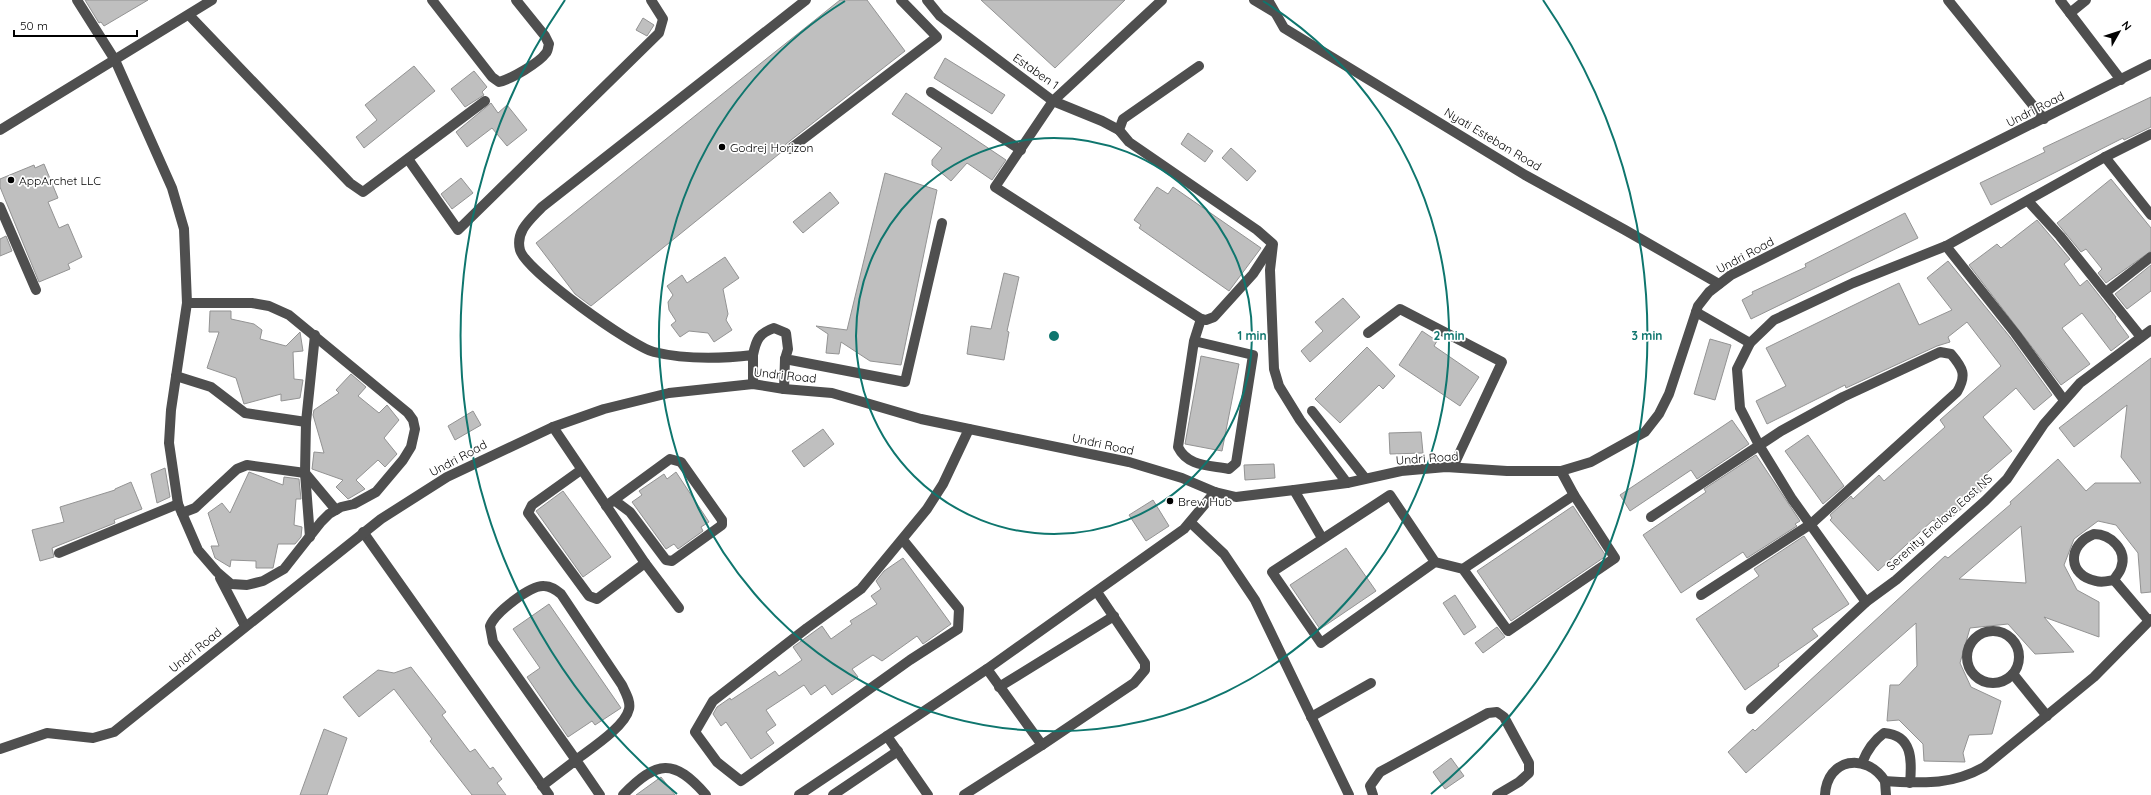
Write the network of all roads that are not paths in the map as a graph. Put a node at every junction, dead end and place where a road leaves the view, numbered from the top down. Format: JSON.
{"nodes":[{"id":1,"x":77,"y":0,"type":"edge"},
{"id":2,"x":212,"y":0,"type":"edge"},
{"id":3,"x":432,"y":0,"type":"edge"},
{"id":4,"x":516,"y":0,"type":"edge"},
{"id":5,"x":651,"y":0,"type":"edge"},
{"id":6,"x":806,"y":0,"type":"edge"},
{"id":7,"x":901,"y":0,"type":"edge"},
{"id":8,"x":927,"y":0,"type":"edge"},
{"id":9,"x":1162,"y":0,"type":"edge"},
{"id":10,"x":1254,"y":0,"type":"edge"},
{"id":11,"x":1268,"y":0,"type":"edge"},
{"id":12,"x":1948,"y":0,"type":"edge"},
{"id":13,"x":2060,"y":0,"type":"edge"},
{"id":14,"x":2086,"y":0,"type":"edge"},
{"id":15,"x":1276,"y":13,"type":"junction"},
{"id":16,"x":2070,"y":13,"type":"junction"},
{"id":17,"x":189,"y":15,"type":"junction"},
{"id":18,"x":115,"y":60,"type":"junction"},
{"id":19,"x":2151,"y":64,"type":"edge"},
{"id":20,"x":1199,"y":66,"type":"dead end"},
{"id":21,"x":2121,"y":80,"type":"junction"},
{"id":22,"x":931,"y":92,"type":"dead end"},
{"id":23,"x":485,"y":101,"type":"dead end"},
{"id":24,"x":1053,"y":101,"type":"junction"},
{"id":25,"x":2044,"y":119,"type":"junction"},
{"id":26,"x":0,"y":130,"type":"edge"},
{"id":27,"x":1119,"y":130,"type":"junction"},
{"id":28,"x":2151,"y":134,"type":"edge"},
{"id":29,"x":790,"y":149,"type":"dead end"},
{"id":30,"x":1021,"y":150,"type":"junction"},
{"id":31,"x":2105,"y":157,"type":"junction"},
{"id":32,"x":408,"y":159,"type":"junction"},
{"id":33,"x":2028,"y":201,"type":"junction"},
{"id":34,"x":0,"y":207,"type":"edge"},
{"id":35,"x":2151,"y":215,"type":"edge"},
{"id":36,"x":942,"y":222,"type":"dead end"},
{"id":37,"x":1273,"y":244,"type":"junction"},
{"id":38,"x":1946,"y":246,"type":"junction"},
{"id":39,"x":2151,"y":257,"type":"edge"},
{"id":40,"x":1718,"y":284,"type":"junction"},
{"id":41,"x":36,"y":290,"type":"dead end"},
{"id":42,"x":2106,"y":292,"type":"junction"},
{"id":43,"x":187,"y":303,"type":"junction"},
{"id":44,"x":1696,"y":312,"type":"junction"},
{"id":45,"x":1201,"y":319,"type":"junction"},
{"id":46,"x":2151,"y":330,"type":"edge"},
{"id":47,"x":1368,"y":333,"type":"dead end"},
{"id":48,"x":315,"y":335,"type":"junction"},
{"id":49,"x":2141,"y":337,"type":"junction"},
{"id":50,"x":1194,"y":341,"type":"junction"},
{"id":51,"x":1750,"y":343,"type":"junction"},
{"id":52,"x":753,"y":355,"type":"junction"},
{"id":53,"x":785,"y":359,"type":"junction"},
{"id":54,"x":176,"y":376,"type":"junction"},
{"id":55,"x":753,"y":384,"type":"junction"},
{"id":56,"x":784,"y":389,"type":"junction"},
{"id":57,"x":2064,"y":400,"type":"junction"},
{"id":58,"x":1312,"y":411,"type":"dead end"},
{"id":59,"x":306,"y":422,"type":"junction"},
{"id":60,"x":552,"y":427,"type":"junction"},
{"id":61,"x":969,"y":429,"type":"junction"},
{"id":62,"x":1759,"y":446,"type":"junction"},
{"id":63,"x":1453,"y":467,"type":"junction"},
{"id":64,"x":581,"y":470,"type":"junction"},
{"id":65,"x":1561,"y":471,"type":"junction"},
{"id":66,"x":305,"y":473,"type":"junction"},
{"id":67,"x":1365,"y":478,"type":"junction"},
{"id":68,"x":1347,"y":483,"type":"junction"},
{"id":69,"x":1294,"y":490,"type":"junction"},
{"id":70,"x":1215,"y":492,"type":"junction"},
{"id":71,"x":1574,"y":495,"type":"junction"},
{"id":72,"x":610,"y":503,"type":"junction"},
{"id":73,"x":180,"y":508,"type":"junction"},
{"id":74,"x":336,"y":510,"type":"junction"},
{"id":75,"x":1651,"y":517,"type":"dead end"},
{"id":76,"x":1190,"y":523,"type":"junction"},
{"id":77,"x":1811,"y":524,"type":"junction"},
{"id":78,"x":364,"y":532,"type":"junction"},
{"id":79,"x":310,"y":536,"type":"junction"},
{"id":80,"x":1322,"y":538,"type":"junction"},
{"id":81,"x":903,"y":540,"type":"junction"},
{"id":82,"x":59,"y":553,"type":"dead end"},
{"id":83,"x":645,"y":562,"type":"junction"},
{"id":84,"x":1435,"y":562,"type":"junction"},
{"id":85,"x":1464,"y":569,"type":"junction"},
{"id":86,"x":217,"y":572,"type":"junction"},
{"id":87,"x":2114,"y":580,"type":"junction"},
{"id":88,"x":1097,"y":592,"type":"junction"},
{"id":89,"x":1701,"y":595,"type":"dead end"},
{"id":90,"x":1866,"y":602,"type":"junction"},
{"id":91,"x":678,"y":608,"type":"dead end"},
{"id":92,"x":1114,"y":616,"type":"junction"},
{"id":93,"x":2150,"y":620,"type":"edge"},
{"id":94,"x":245,"y":626,"type":"junction"},
{"id":95,"x":987,"y":668,"type":"junction"},
{"id":96,"x":2013,"y":674,"type":"junction"},
{"id":97,"x":1371,"y":683,"type":"dead end"},
{"id":98,"x":1000,"y":687,"type":"junction"},
{"id":99,"x":1751,"y":709,"type":"dead end"},
{"id":100,"x":2047,"y":716,"type":"junction"},
{"id":101,"x":1311,"y":717,"type":"junction"},
{"id":102,"x":886,"y":736,"type":"junction"},
{"id":103,"x":1042,"y":745,"type":"junction"},
{"id":104,"x":0,"y":748,"type":"edge"},
{"id":105,"x":898,"y":751,"type":"junction"},
{"id":106,"x":576,"y":760,"type":"junction"},
{"id":107,"x":1862,"y":763,"type":"junction"},
{"id":108,"x":1885,"y":781,"type":"junction"},
{"id":109,"x":1910,"y":783,"type":"junction"},
{"id":110,"x":542,"y":786,"type":"junction"},
{"id":111,"x":549,"y":795,"type":"edge"},
{"id":112,"x":600,"y":795,"type":"edge"},
{"id":113,"x":623,"y":795,"type":"edge"},
{"id":114,"x":706,"y":795,"type":"edge"},
{"id":115,"x":799,"y":795,"type":"edge"},
{"id":116,"x":833,"y":795,"type":"edge"},
{"id":117,"x":928,"y":795,"type":"edge"},
{"id":118,"x":964,"y":795,"type":"edge"},
{"id":119,"x":1349,"y":795,"type":"edge"},
{"id":120,"x":1373,"y":795,"type":"edge"},
{"id":121,"x":1498,"y":795,"type":"edge"},
{"id":122,"x":1825,"y":795,"type":"edge"},
{"id":123,"x":1886,"y":795,"type":"edge"}],
"edges":[{"from":1,"to":18,"type":"street"},
{"from":2,"to":17,"type":"street"},
{"from":3,"to":4,"type":"street"},
{"from":5,"to":32,"type":"street"},
{"from":6,"to":52,"type":"street"},
{"from":7,"to":29,"type":"street"},
{"from":8,"to":24,"type":"street","name":"Estaben 1"},
{"from":9,"to":24,"type":"street","name":"Estaben 1"},
{"from":10,"to":15,"type":"street"},
{"from":11,"to":15,"type":"street","name":"Nyati Esteban Road"},
{"from":12,"to":25,"type":"street"},
{"from":13,"to":16,"type":"street"},
{"from":14,"to":16,"type":"street"},
{"from":15,"to":40,"type":"street","name":"Nyati Esteban Road"},
{"from":16,"to":21,"type":"street"},
{"from":17,"to":18,"type":"street"},
{"from":17,"to":32,"type":"street"},
{"from":18,"to":26,"type":"street"},
{"from":18,"to":43,"type":"street"},
{"from":19,"to":21,"type":"street","name":"Undri Road"},
{"from":20,"to":27,"type":"street"},
{"from":21,"to":25,"type":"street","name":"Undri Road"},
{"from":22,"to":30,"type":"street"},
{"from":23,"to":32,"type":"street"},
{"from":24,"to":27,"type":"street"},
{"from":24,"to":30,"type":"street"},
{"from":25,"to":40,"type":"street","name":"Undri Road"},
{"from":27,"to":37,"type":"street"},
{"from":28,"to":31,"type":"street"},
{"from":30,"to":45,"type":"street"},
{"from":31,"to":33,"type":"street"},
{"from":31,"to":35,"type":"street"},
{"from":33,"to":38,"type":"street"},
{"from":33,"to":42,"type":"street"},
{"from":34,"to":41,"type":"street"},
{"from":36,"to":53,"type":"street"},
{"from":37,"to":45,"type":"street"},
{"from":37,"to":68,"type":"street"},
{"from":38,"to":51,"type":"street"},
{"from":38,"to":57,"type":"street"},
{"from":39,"to":42,"type":"street"},
{"from":40,"to":44,"type":"street","name":"Undri Road"},
{"from":42,"to":49,"type":"street"},
{"from":43,"to":48,"type":"street"},
{"from":43,"to":54,"type":"street"},
{"from":44,"to":51,"type":"street"},
{"from":44,"to":65,"type":"street","name":"Undri Road"},
{"from":45,"to":50,"type":"street"},
{"from":46,"to":49,"type":"street","name":"Serenity Enclave East NS"},
{"from":47,"to":63,"type":"street"},
{"from":48,"to":59,"type":"street"},
{"from":48,"to":74,"type":"street"},
{"from":49,"to":57,"type":"street","name":"Serenity Enclave East NS"},
{"from":50,"to":50,"type":"street"},
{"from":51,"to":62,"type":"street"},
{"from":52,"to":53,"type":"street"},
{"from":52,"to":55,"type":"street"},
{"from":53,"to":56,"type":"street"},
{"from":54,"to":59,"type":"street"},
{"from":54,"to":73,"type":"street"},
{"from":55,"to":56,"type":"street","name":"Undri Road"},
{"from":55,"to":60,"type":"street","name":"Undri Road"},
{"from":56,"to":61,"type":"street","name":"Undri Road"},
{"from":57,"to":90,"type":"street","name":"Serenity Enclave East NS"},
{"from":58,"to":67,"type":"street"},
{"from":59,"to":66,"type":"street"},
{"from":60,"to":64,"type":"street"},
{"from":60,"to":78,"type":"street","name":"Undri Road"},
{"from":61,"to":70,"type":"street","name":"Undri Road"},
{"from":61,"to":81,"type":"street"},
{"from":62,"to":75,"type":"street"},
{"from":62,"to":77,"type":"street"},
{"from":62,"to":77,"type":"street"},
{"from":63,"to":65,"type":"street","name":"Undri Road"},
{"from":63,"to":67,"type":"street","name":"Undri Road"},
{"from":64,"to":72,"type":"street"},
{"from":64,"to":83,"type":"street"},
{"from":65,"to":71,"type":"street"},
{"from":66,"to":73,"type":"street"},
{"from":66,"to":74,"type":"street"},
{"from":66,"to":79,"type":"street"},
{"from":67,"to":68,"type":"street","name":"Undri Road"},
{"from":68,"to":69,"type":"street","name":"Undri Road"},
{"from":69,"to":70,"type":"street","name":"Undri Road"},
{"from":69,"to":80,"type":"street"},
{"from":70,"to":76,"type":"street"},
{"from":71,"to":85,"type":"street"},
{"from":71,"to":85,"type":"street"},
{"from":72,"to":72,"type":"street"},
{"from":72,"to":83,"type":"street"},
{"from":73,"to":82,"type":"street"},
{"from":73,"to":86,"type":"street"},
{"from":74,"to":79,"type":"street"},
{"from":76,"to":88,"type":"street"},
{"from":76,"to":101,"type":"street"},
{"from":77,"to":89,"type":"street"},
{"from":77,"to":90,"type":"street"},
{"from":78,"to":94,"type":"street","name":"Undri Road"},
{"from":78,"to":110,"type":"street"},
{"from":79,"to":86,"type":"street"},
{"from":80,"to":84,"type":"street"},
{"from":80,"to":84,"type":"street"},
{"from":81,"to":81,"type":"street"},
{"from":83,"to":91,"type":"street"},
{"from":84,"to":85,"type":"street"},
{"from":86,"to":94,"type":"street"},
{"from":87,"to":87,"type":"street"},
{"from":87,"to":93,"type":"street"},
{"from":88,"to":92,"type":"street"},
{"from":88,"to":95,"type":"street"},
{"from":90,"to":99,"type":"street","name":"Serenity Enclave East NS"},
{"from":92,"to":98,"type":"street"},
{"from":92,"to":103,"type":"street"},
{"from":93,"to":100,"type":"street"},
{"from":94,"to":104,"type":"street","name":"Undri Road"},
{"from":95,"to":98,"type":"street"},
{"from":95,"to":102,"type":"street"},
{"from":96,"to":96,"type":"street"},
{"from":96,"to":100,"type":"street"},
{"from":97,"to":101,"type":"street"},
{"from":98,"to":103,"type":"street"},
{"from":100,"to":109,"type":"street"},
{"from":101,"to":119,"type":"street"},
{"from":102,"to":105,"type":"street"},
{"from":102,"to":115,"type":"street"},
{"from":103,"to":118,"type":"street"},
{"from":105,"to":116,"type":"street"},
{"from":105,"to":117,"type":"street"},
{"from":106,"to":106,"type":"street"},
{"from":106,"to":110,"type":"street"},
{"from":106,"to":112,"type":"street"},
{"from":107,"to":108,"type":"street"},
{"from":107,"to":109,"type":"street"},
{"from":107,"to":122,"type":"street"},
{"from":108,"to":109,"type":"street"},
{"from":108,"to":123,"type":"street"},
{"from":110,"to":111,"type":"street"},
{"from":113,"to":114,"type":"street"},
{"from":120,"to":121,"type":"street"}]}
